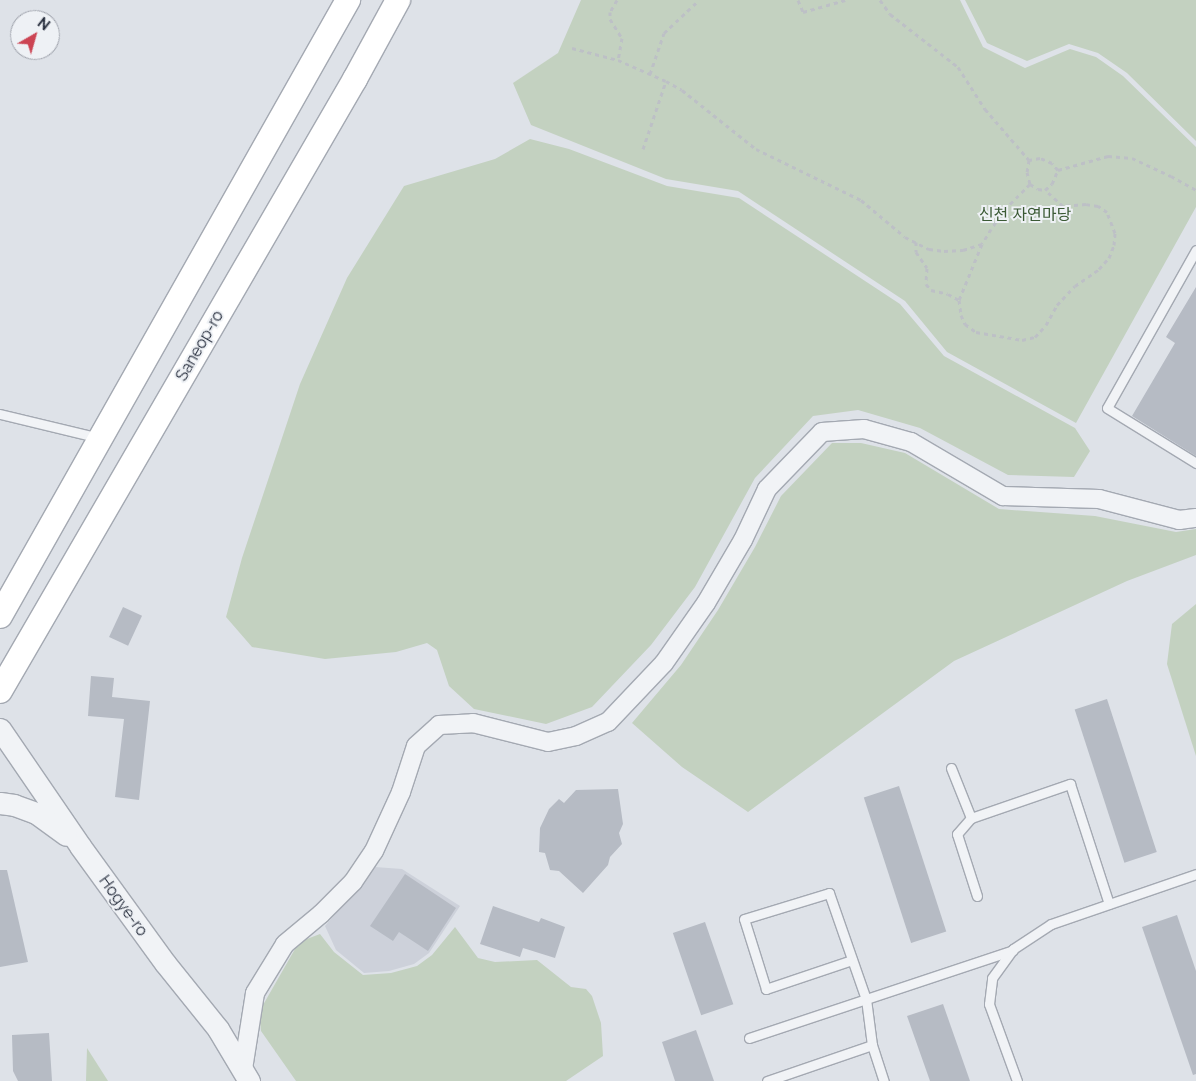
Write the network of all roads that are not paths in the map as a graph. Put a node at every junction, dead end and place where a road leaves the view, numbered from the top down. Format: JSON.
{"nodes":[{"id":1,"x":348,"y":0,"type":"edge"},
{"id":2,"x":398,"y":0,"type":"edge"},
{"id":3,"x":1196,"y":250,"type":"edge"},
{"id":4,"x":0,"y":414,"type":"edge"},
{"id":5,"x":100,"y":438,"type":"junction"},
{"id":6,"x":1196,"y":463,"type":"edge"},
{"id":7,"x":1196,"y":518,"type":"edge"},
{"id":8,"x":0,"y":616,"type":"edge"},
{"id":9,"x":0,"y":692,"type":"edge"},
{"id":10,"x":0,"y":729,"type":"edge"},
{"id":11,"x":951,"y":768,"type":"dead end"},
{"id":12,"x":0,"y":803,"type":"edge"},
{"id":13,"x":971,"y":818,"type":"junction"},
{"id":14,"x":80,"y":846,"type":"junction"},
{"id":15,"x":1196,"y":874,"type":"edge"},
{"id":16,"x":977,"y":896,"type":"dead end"},
{"id":17,"x":1109,"y":904,"type":"junction"},
{"id":18,"x":1013,"y":950,"type":"junction"},
{"id":19,"x":852,"y":960,"type":"junction"},
{"id":20,"x":866,"y":999,"type":"junction"},
{"id":21,"x":749,"y":1038,"type":"dead end"},
{"id":22,"x":872,"y":1045,"type":"junction"},
{"id":23,"x":246,"y":1075,"type":"edge"},
{"id":24,"x":767,"y":1081,"type":"edge"},
{"id":25,"x":884,"y":1081,"type":"edge"},
{"id":26,"x":1017,"y":1081,"type":"edge"}],
"edges":[{"from":1,"to":5,"type":"main road"},
{"from":2,"to":9,"type":"main road","name":"Saneop-ro"},
{"from":3,"to":6,"type":"lane"},
{"from":4,"to":5,"type":"lane"},
{"from":5,"to":8,"type":"main road"},
{"from":7,"to":23,"type":"street"},
{"from":10,"to":14,"type":"street","name":"Hogye-ro"},
{"from":11,"to":13,"type":"lane"},
{"from":12,"to":14,"type":"street"},
{"from":13,"to":16,"type":"lane"},
{"from":13,"to":17,"type":"lane"},
{"from":14,"to":23,"type":"street","name":"Hogye-ro"},
{"from":15,"to":17,"type":"lane"},
{"from":17,"to":18,"type":"lane"},
{"from":18,"to":20,"type":"lane"},
{"from":18,"to":26,"type":"lane"},
{"from":19,"to":19,"type":"lane"},
{"from":19,"to":20,"type":"lane"},
{"from":20,"to":21,"type":"lane"},
{"from":20,"to":22,"type":"lane"},
{"from":22,"to":24,"type":"lane"},
{"from":22,"to":25,"type":"lane"}]}
